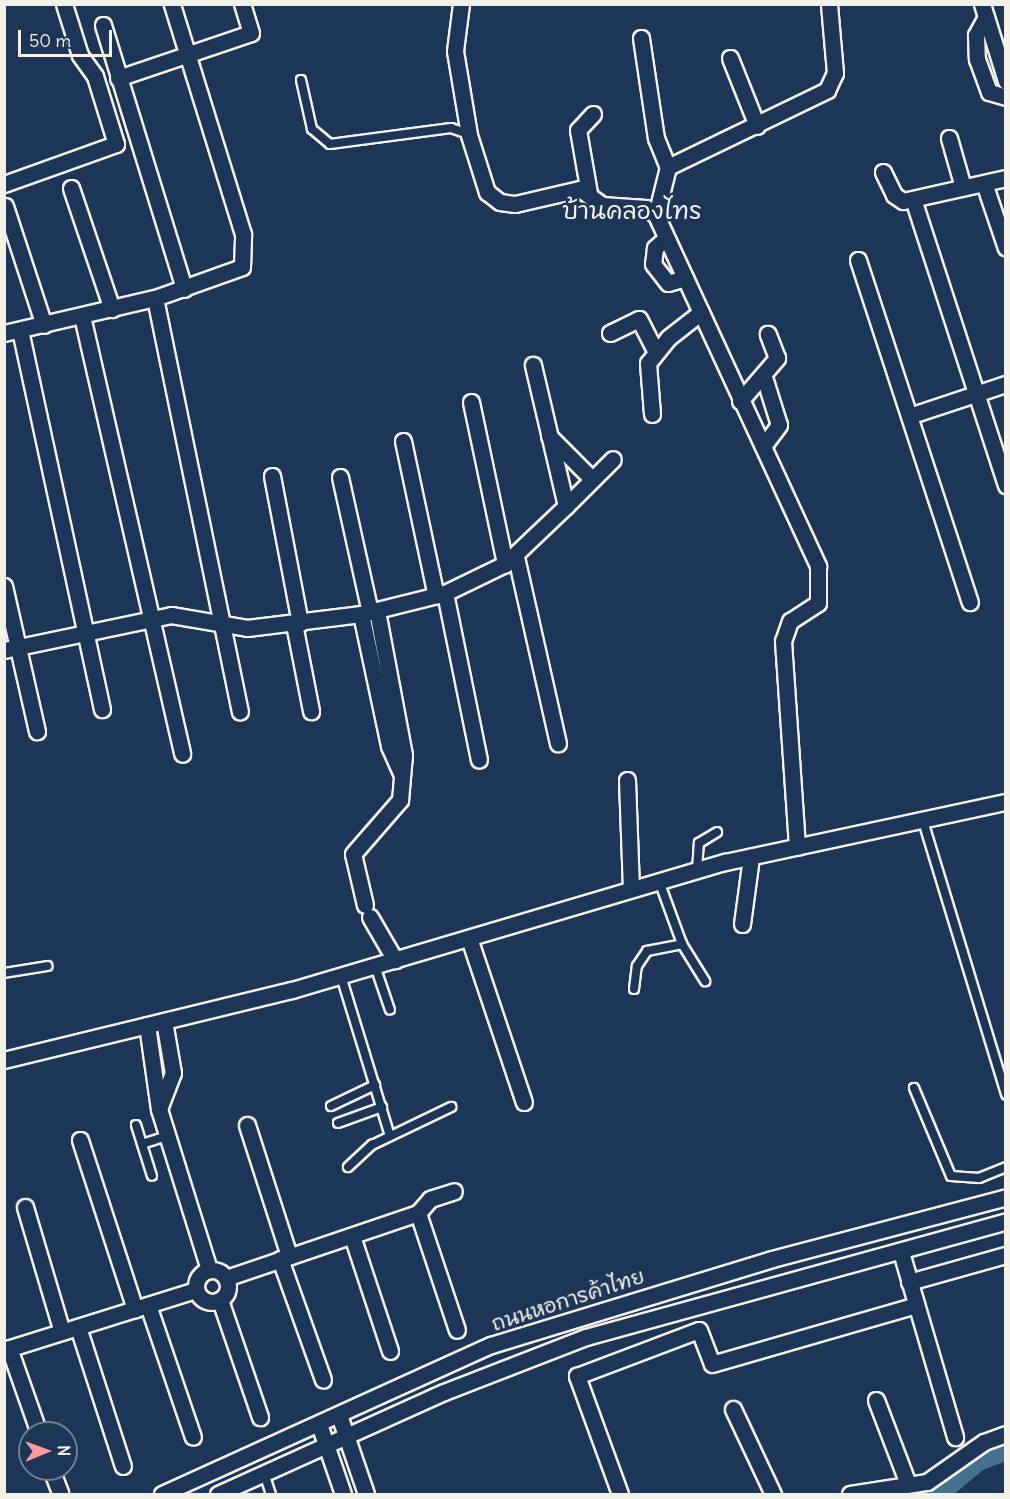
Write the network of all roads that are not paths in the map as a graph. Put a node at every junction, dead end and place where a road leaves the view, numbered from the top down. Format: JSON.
{"nodes":[{"id":1,"x":64,"y":4,"type":"edge"},
{"id":2,"x":172,"y":4,"type":"edge"},
{"id":3,"x":242,"y":4,"type":"edge"},
{"id":4,"x":461,"y":4,"type":"edge"},
{"id":5,"x":829,"y":4,"type":"edge"},
{"id":6,"x":984,"y":11,"type":"edge"},
{"id":7,"x":103,"y":24,"type":"dead end"},
{"id":8,"x":641,"y":38,"type":"dead end"},
{"id":9,"x":189,"y":54,"type":"junction"},
{"id":10,"x":730,"y":58,"type":"dead end"},
{"id":11,"x":118,"y":78,"type":"junction"},
{"id":12,"x":301,"y":80,"type":"dead end"},
{"id":13,"x":1005,"y":81,"type":"edge"},
{"id":14,"x":1005,"y":97,"type":"edge"},
{"id":15,"x":592,"y":114,"type":"dead end"},
{"id":16,"x":758,"y":126,"type":"junction"},
{"id":17,"x":469,"y":135,"type":"junction"},
{"id":18,"x":949,"y":138,"type":"dead end"},
{"id":19,"x":668,"y":167,"type":"junction"},
{"id":20,"x":883,"y":172,"type":"dead end"},
{"id":21,"x":1005,"y":178,"type":"edge"},
{"id":22,"x":4,"y":184,"type":"edge"},
{"id":23,"x":985,"y":186,"type":"junction"},
{"id":24,"x":963,"y":187,"type":"junction"},
{"id":25,"x":71,"y":188,"type":"dead end"},
{"id":26,"x":589,"y":193,"type":"junction"},
{"id":27,"x":913,"y":199,"type":"junction"},
{"id":28,"x":5,"y":206,"type":"edge"},
{"id":29,"x":656,"y":215,"type":"junction"},
{"id":30,"x":666,"y":238,"type":"junction"},
{"id":31,"x":1005,"y":248,"type":"edge"},
{"id":32,"x":858,"y":260,"type":"dead end"},
{"id":33,"x":685,"y":278,"type":"junction"},
{"id":34,"x":184,"y":289,"type":"junction"},
{"id":35,"x":155,"y":298,"type":"junction"},
{"id":36,"x":112,"y":309,"type":"junction"},
{"id":37,"x":701,"y":312,"type":"junction"},
{"id":38,"x":82,"y":316,"type":"junction"},
{"id":39,"x":44,"y":325,"type":"junction"},
{"id":40,"x":12,"y":332,"type":"edge"},
{"id":41,"x":610,"y":333,"type":"dead end"},
{"id":42,"x":768,"y":334,"type":"dead end"},
{"id":43,"x":655,"y":351,"type":"junction"},
{"id":44,"x":533,"y":365,"type":"dead end"},
{"id":45,"x":764,"y":377,"type":"junction"},
{"id":46,"x":1005,"y":384,"type":"edge"},
{"id":47,"x":976,"y":393,"type":"junction"},
{"id":48,"x":740,"y":401,"type":"junction"},
{"id":49,"x":471,"y":402,"type":"dead end"},
{"id":50,"x":652,"y":414,"type":"dead end"},
{"id":51,"x":909,"y":416,"type":"junction"},
{"id":52,"x":549,"y":436,"type":"junction"},
{"id":53,"x":403,"y":441,"type":"dead end"},
{"id":54,"x":764,"y":445,"type":"junction"},
{"id":55,"x":613,"y":459,"type":"dead end"},
{"id":56,"x":272,"y":476,"type":"dead end"},
{"id":57,"x":340,"y":477,"type":"dead end"},
{"id":58,"x":591,"y":478,"type":"junction"},
{"id":59,"x":1005,"y":485,"type":"edge"},
{"id":60,"x":566,"y":506,"type":"junction"},
{"id":61,"x":510,"y":561,"type":"junction"},
{"id":62,"x":4,"y":586,"type":"edge"},
{"id":63,"x":440,"y":595,"type":"junction"},
{"id":64,"x":970,"y":602,"type":"dead end"},
{"id":65,"x":369,"y":612,"type":"junction"},
{"id":66,"x":152,"y":619,"type":"junction"},
{"id":67,"x":220,"y":622,"type":"junction"},
{"id":68,"x":297,"y":623,"type":"junction"},
{"id":69,"x":85,"y":632,"type":"junction"},
{"id":70,"x":11,"y":649,"type":"edge"},
{"id":71,"x":396,"y":702,"type":"junction"},
{"id":72,"x":380,"y":706,"type":"junction"},
{"id":73,"x":102,"y":709,"type":"dead end"},
{"id":74,"x":240,"y":711,"type":"dead end"},
{"id":75,"x":311,"y":711,"type":"dead end"},
{"id":76,"x":37,"y":731,"type":"dead end"},
{"id":77,"x":558,"y":743,"type":"dead end"},
{"id":78,"x":182,"y":754,"type":"dead end"},
{"id":79,"x":479,"y":760,"type":"dead end"},
{"id":80,"x":401,"y":773,"type":"junction"},
{"id":81,"x":627,"y":780,"type":"dead end"},
{"id":82,"x":1005,"y":802,"type":"edge"},
{"id":83,"x":923,"y":821,"type":"junction"},
{"id":84,"x":717,"y":832,"type":"dead end"},
{"id":85,"x":797,"y":848,"type":"junction"},
{"id":86,"x":751,"y":857,"type":"junction"},
{"id":87,"x":698,"y":870,"type":"junction"},
{"id":88,"x":659,"y":881,"type":"junction"},
{"id":89,"x":631,"y":889,"type":"junction"},
{"id":90,"x":742,"y":924,"type":"dead end"},
{"id":91,"x":469,"y":938,"type":"junction"},
{"id":92,"x":682,"y":944,"type":"junction"},
{"id":93,"x":395,"y":960,"type":"junction"},
{"id":94,"x":47,"y":966,"type":"dead end"},
{"id":95,"x":375,"y":966,"type":"junction"},
{"id":96,"x":4,"y":973,"type":"edge"},
{"id":97,"x":341,"y":976,"type":"junction"},
{"id":98,"x":705,"y":981,"type":"dead end"},
{"id":99,"x":634,"y":990,"type":"dead end"},
{"id":100,"x":390,"y":1010,"type":"dead end"},
{"id":101,"x":164,"y":1021,"type":"junction"},
{"id":102,"x":147,"y":1025,"type":"junction"},
{"id":103,"x":5,"y":1056,"type":"edge"},
{"id":104,"x":375,"y":1085,"type":"junction"},
{"id":105,"x":914,"y":1088,"type":"dead end"},
{"id":106,"x":1005,"y":1095,"type":"edge"},
{"id":107,"x":524,"y":1102,"type":"dead end"},
{"id":108,"x":332,"y":1106,"type":"dead end"},
{"id":109,"x":382,"y":1107,"type":"junction"},
{"id":110,"x":451,"y":1107,"type":"dead end"},
{"id":111,"x":159,"y":1109,"type":"junction"},
{"id":112,"x":338,"y":1123,"type":"dead end"},
{"id":113,"x":136,"y":1125,"type":"dead end"},
{"id":114,"x":247,"y":1125,"type":"dead end"},
{"id":115,"x":167,"y":1136,"type":"junction"},
{"id":116,"x":390,"y":1136,"type":"junction"},
{"id":117,"x":80,"y":1140,"type":"dead end"},
{"id":118,"x":142,"y":1144,"type":"junction"},
{"id":119,"x":348,"y":1167,"type":"dead end"},
{"id":120,"x":1005,"y":1167,"type":"edge"},
{"id":121,"x":152,"y":1176,"type":"dead end"},
{"id":122,"x":454,"y":1191,"type":"dead end"},
{"id":123,"x":1005,"y":1197,"type":"edge"},
{"id":124,"x":25,"y":1207,"type":"dead end"},
{"id":125,"x":418,"y":1213,"type":"junction"},
{"id":126,"x":1005,"y":1221,"type":"edge"},
{"id":127,"x":352,"y":1236,"type":"junction"},
{"id":128,"x":901,"y":1252,"type":"junction"},
{"id":129,"x":1005,"y":1255,"type":"edge"},
{"id":130,"x":285,"y":1258,"type":"junction"},
{"id":131,"x":209,"y":1270,"type":"junction"},
{"id":132,"x":226,"y":1278,"type":"junction"},
{"id":133,"x":909,"y":1282,"type":"junction"},
{"id":134,"x":196,"y":1290,"type":"junction"},
{"id":135,"x":220,"y":1300,"type":"junction"},
{"id":136,"x":916,"y":1305,"type":"junction"},
{"id":137,"x":141,"y":1307,"type":"junction"},
{"id":138,"x":78,"y":1327,"type":"junction"},
{"id":139,"x":457,"y":1330,"type":"dead end"},
{"id":140,"x":62,"y":1332,"type":"junction"},
{"id":141,"x":7,"y":1349,"type":"edge"},
{"id":142,"x":390,"y":1351,"type":"dead end"},
{"id":143,"x":323,"y":1380,"type":"dead end"},
{"id":144,"x":876,"y":1400,"type":"dead end"},
{"id":145,"x":733,"y":1409,"type":"dead end"},
{"id":146,"x":339,"y":1415,"type":"junction"},
{"id":147,"x":260,"y":1417,"type":"dead end"},
{"id":148,"x":34,"y":1421,"type":"edge"},
{"id":149,"x":319,"y":1424,"type":"junction"},
{"id":150,"x":1005,"y":1434,"type":"edge"},
{"id":151,"x":194,"y":1437,"type":"dead end"},
{"id":152,"x":347,"y":1437,"type":"junction"},
{"id":153,"x":955,"y":1437,"type":"dead end"},
{"id":154,"x":327,"y":1445,"type":"junction"},
{"id":155,"x":123,"y":1466,"type":"dead end"},
{"id":156,"x":264,"y":1473,"type":"junction"},
{"id":157,"x":56,"y":1481,"type":"edge"},
{"id":158,"x":908,"y":1484,"type":"junction"},
{"id":159,"x":60,"y":1493,"type":"dead end"},
{"id":160,"x":162,"y":1494,"type":"edge"},
{"id":161,"x":218,"y":1494,"type":"edge"},
{"id":162,"x":271,"y":1494,"type":"edge"},
{"id":163,"x":344,"y":1494,"type":"edge"},
{"id":164,"x":366,"y":1494,"type":"edge"},
{"id":165,"x":620,"y":1494,"type":"edge"},
{"id":166,"x":773,"y":1494,"type":"edge"},
{"id":167,"x":850,"y":1494,"type":"edge"}],
"edges":[{"from":1,"to":22,"type":"street"},
{"from":2,"to":9,"type":"street"},
{"from":3,"to":9,"type":"street"},
{"from":4,"to":17,"type":"street"},
{"from":5,"to":16,"type":"street"},
{"from":6,"to":13,"type":"street"},
{"from":6,"to":14,"type":"street"},
{"from":7,"to":11,"type":"street"},
{"from":8,"to":19,"type":"street"},
{"from":9,"to":11,"type":"street"},
{"from":9,"to":34,"type":"street"},
{"from":10,"to":16,"type":"street"},
{"from":11,"to":34,"type":"street"},
{"from":12,"to":17,"type":"lane"},
{"from":15,"to":26,"type":"street"},
{"from":16,"to":19,"type":"street"},
{"from":17,"to":26,"type":"street"},
{"from":18,"to":24,"type":"street"},
{"from":19,"to":29,"type":"street"},
{"from":20,"to":27,"type":"street"},
{"from":21,"to":23,"type":"street"},
{"from":23,"to":24,"type":"street"},
{"from":23,"to":31,"type":"street"},
{"from":24,"to":27,"type":"street"},
{"from":25,"to":36,"type":"street"},
{"from":26,"to":29,"type":"street"},
{"from":27,"to":47,"type":"street"},
{"from":28,"to":39,"type":"street"},
{"from":29,"to":30,"type":"street"},
{"from":30,"to":33,"type":"street"},
{"from":30,"to":33,"type":"street"},
{"from":32,"to":51,"type":"street"},
{"from":33,"to":37,"type":"street"},
{"from":34,"to":35,"type":"street"},
{"from":35,"to":36,"type":"street"},
{"from":35,"to":67,"type":"street"},
{"from":36,"to":38,"type":"street"},
{"from":37,"to":43,"type":"street"},
{"from":37,"to":48,"type":"street"},
{"from":38,"to":39,"type":"street"},
{"from":38,"to":66,"type":"street"},
{"from":39,"to":40,"type":"street"},
{"from":40,"to":69,"type":"street"},
{"from":41,"to":43,"type":"street"},
{"from":42,"to":45,"type":"street"},
{"from":43,"to":50,"type":"street"},
{"from":44,"to":52,"type":"street"},
{"from":45,"to":48,"type":"street"},
{"from":45,"to":54,"type":"street"},
{"from":46,"to":47,"type":"street"},
{"from":47,"to":51,"type":"street"},
{"from":47,"to":59,"type":"street"},
{"from":48,"to":54,"type":"street"},
{"from":49,"to":61,"type":"street"},
{"from":51,"to":64,"type":"street"},
{"from":52,"to":58,"type":"street"},
{"from":52,"to":60,"type":"street"},
{"from":53,"to":63,"type":"street"},
{"from":54,"to":85,"type":"street"},
{"from":55,"to":58,"type":"street"},
{"from":56,"to":68,"type":"street"},
{"from":57,"to":65,"type":"street"},
{"from":58,"to":60,"type":"street"},
{"from":60,"to":61,"type":"street"},
{"from":61,"to":63,"type":"street"},
{"from":61,"to":77,"type":"street"},
{"from":62,"to":70,"type":"street"},
{"from":63,"to":65,"type":"street"},
{"from":63,"to":79,"type":"street"},
{"from":65,"to":68,"type":"street"},
{"from":65,"to":71,"type":"street"},
{"from":65,"to":72,"type":"street"},
{"from":66,"to":67,"type":"street"},
{"from":66,"to":69,"type":"street"},
{"from":66,"to":78,"type":"street"},
{"from":67,"to":68,"type":"street"},
{"from":67,"to":74,"type":"street"},
{"from":68,"to":75,"type":"street"},
{"from":69,"to":70,"type":"street"},
{"from":69,"to":73,"type":"street"},
{"from":70,"to":76,"type":"street"},
{"from":71,"to":72,"type":"street"},
{"from":71,"to":80,"type":"street"},
{"from":72,"to":80,"type":"street"},
{"from":80,"to":93,"type":"street"},
{"from":81,"to":89,"type":"street"},
{"from":82,"to":83,"type":"street"},
{"from":83,"to":85,"type":"street"},
{"from":83,"to":106,"type":"lane"},
{"from":84,"to":87,"type":"lane"},
{"from":85,"to":86,"type":"street"},
{"from":86,"to":87,"type":"street"},
{"from":86,"to":90,"type":"street"},
{"from":87,"to":88,"type":"street"},
{"from":88,"to":89,"type":"street"},
{"from":88,"to":92,"type":"lane"},
{"from":89,"to":91,"type":"street"},
{"from":91,"to":93,"type":"street"},
{"from":91,"to":107,"type":"street"},
{"from":92,"to":98,"type":"lane"},
{"from":92,"to":99,"type":"lane"},
{"from":93,"to":95,"type":"street"},
{"from":94,"to":96,"type":"lane"},
{"from":95,"to":97,"type":"street"},
{"from":95,"to":100,"type":"lane"},
{"from":97,"to":101,"type":"street"},
{"from":97,"to":104,"type":"lane"},
{"from":101,"to":102,"type":"street"},
{"from":101,"to":111,"type":"street"},
{"from":102,"to":103,"type":"street"},
{"from":102,"to":111,"type":"street"},
{"from":104,"to":108,"type":"lane"},
{"from":104,"to":109,"type":"lane"},
{"from":105,"to":120,"type":"lane"},
{"from":109,"to":112,"type":"lane"},
{"from":109,"to":116,"type":"lane"},
{"from":110,"to":116,"type":"lane"},
{"from":111,"to":115,"type":"street"},
{"from":113,"to":118,"type":"lane"},
{"from":114,"to":130,"type":"street"},
{"from":115,"to":118,"type":"lane"},
{"from":115,"to":131,"type":"street"},
{"from":116,"to":119,"type":"lane"},
{"from":117,"to":137,"type":"street"},
{"from":118,"to":121,"type":"lane"},
{"from":122,"to":125,"type":"street"},
{"from":123,"to":146,"type":"street","name":"ถนนหอการค้าไทย"},
{"from":124,"to":140,"type":"street"},
{"from":125,"to":127,"type":"street"},
{"from":125,"to":139,"type":"street"},
{"from":126,"to":128,"type":"street","name":"ถนนหอการค้าไทย"},
{"from":127,"to":130,"type":"street"},
{"from":127,"to":142,"type":"street"},
{"from":128,"to":133,"type":"street"},
{"from":128,"to":152,"type":"street","name":"ถนนหอการค้าไทย"},
{"from":129,"to":133,"type":"street"},
{"from":130,"to":132,"type":"street"},
{"from":130,"to":143,"type":"street"},
{"from":131,"to":132,"type":"street"},
{"from":131,"to":134,"type":"street"},
{"from":132,"to":135,"type":"street"},
{"from":133,"to":136,"type":"street"},
{"from":134,"to":135,"type":"street"},
{"from":134,"to":137,"type":"street"},
{"from":135,"to":147,"type":"street"},
{"from":136,"to":153,"type":"street"},
{"from":136,"to":165,"type":"street"},
{"from":137,"to":138,"type":"street"},
{"from":137,"to":151,"type":"street"},
{"from":138,"to":140,"type":"street"},
{"from":138,"to":155,"type":"street"},
{"from":140,"to":141,"type":"street"},
{"from":141,"to":148,"type":"street"},
{"from":144,"to":158,"type":"street"},
{"from":145,"to":166,"type":"street"},
{"from":146,"to":149,"type":"street","name":"ถนนหอการค้าไทย"},
{"from":146,"to":152,"type":"street"},
{"from":149,"to":154,"type":"street"},
{"from":149,"to":160,"type":"street","name":"ถนนหอการค้าไทย"},
{"from":150,"to":158,"type":"street"},
{"from":152,"to":154,"type":"street","name":"ถนนหอการค้าไทย"},
{"from":152,"to":164,"type":"street"},
{"from":154,"to":156,"type":"street","name":"ถนนหอการค้าไทย"},
{"from":154,"to":163,"type":"street"},
{"from":156,"to":161,"type":"street","name":"ถนนหอการค้าไทย"},
{"from":156,"to":162,"type":"lane"},
{"from":157,"to":159,"type":"street"},
{"from":158,"to":167,"type":"street"}]}
